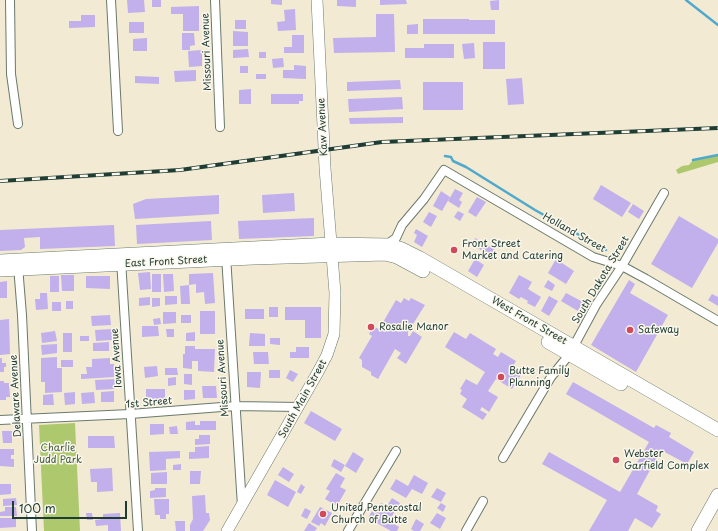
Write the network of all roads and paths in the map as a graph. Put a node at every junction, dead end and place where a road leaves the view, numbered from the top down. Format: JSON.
{"nodes":[{"id":1,"x":10,"y":0,"type":"edge"},
{"id":2,"x":111,"y":0,"type":"edge"},
{"id":3,"x":216,"y":0,"type":"edge"},
{"id":4,"x":317,"y":0,"type":"edge"},
{"id":5,"x":18,"y":124,"type":"dead end"},
{"id":6,"x":220,"y":127,"type":"dead end"},
{"id":7,"x":118,"y":131,"type":"dead end"},
{"id":8,"x":664,"y":193,"type":"dead end"},
{"id":9,"x":386,"y":249,"type":"junction"},
{"id":10,"x":331,"y":250,"type":"junction"},
{"id":11,"x":226,"y":254,"type":"junction"},
{"id":12,"x":121,"y":260,"type":"junction"},
{"id":13,"x":0,"y":261,"type":"edge"},
{"id":14,"x":18,"y":265,"type":"junction"},
{"id":15,"x":622,"y":266,"type":"junction"},
{"id":16,"x":0,"y":270,"type":"edge"},
{"id":17,"x":718,"y":321,"type":"edge"},
{"id":18,"x":571,"y":350,"type":"junction"},
{"id":19,"x":235,"y":406,"type":"junction"},
{"id":20,"x":299,"y":407,"type":"junction"},
{"id":21,"x":130,"y":414,"type":"junction"},
{"id":22,"x":0,"y":420,"type":"edge"},
{"id":23,"x":27,"y":420,"type":"junction"},
{"id":24,"x":718,"y":430,"type":"edge"},
{"id":25,"x":718,"y":440,"type":"edge"},
{"id":26,"x":396,"y":451,"type":"dead end"},
{"id":27,"x":503,"y":458,"type":"dead end"},
{"id":28,"x":718,"y":495,"type":"edge"},
{"id":29,"x":483,"y":501,"type":"dead end"},
{"id":30,"x":242,"y":506,"type":"junction"},
{"id":31,"x":32,"y":531,"type":"edge"},
{"id":32,"x":138,"y":531,"type":"edge"},
{"id":33,"x":227,"y":531,"type":"edge"},
{"id":34,"x":348,"y":531,"type":"edge"},
{"id":35,"x":466,"y":531,"type":"edge"},
{"id":36,"x":698,"y":531,"type":"edge"}],
"edges":[{"from":1,"to":5,"type":"street"},
{"from":2,"to":7,"type":"street"},
{"from":3,"to":6,"type":"street","name":"Missouri Avenue"},
{"from":4,"to":10,"type":"main road","name":"Kaw Avenue"},
{"from":8,"to":15,"type":"street","name":"South Dakota Street"},
{"from":9,"to":10,"type":"main road","name":"West Front Street"},
{"from":9,"to":15,"type":"street","name":"Holland Street"},
{"from":9,"to":18,"type":"main road","name":"West Front Street"},
{"from":10,"to":11,"type":"main road","name":"East Front Street"},
{"from":10,"to":20,"type":"main road","name":"South Main Street"},
{"from":11,"to":12,"type":"main road","name":"East Front Street"},
{"from":11,"to":19,"type":"street","name":"Missouri Avenue"},
{"from":12,"to":14,"type":"main road","name":"East Front Street"},
{"from":12,"to":21,"type":"street","name":"Iowa Avenue"},
{"from":13,"to":14,"type":"main road","name":"East Front Street"},
{"from":14,"to":16,"type":"main road","name":"East Front Street"},
{"from":14,"to":23,"type":"street","name":"Delaware Avenue"},
{"from":15,"to":17,"type":"street","name":"Holland Street"},
{"from":15,"to":18,"type":"street","name":"South Dakota Street"},
{"from":18,"to":24,"type":"main road","name":"West Front Street"},
{"from":18,"to":25,"type":"main road","name":"West Front Street"},
{"from":18,"to":27,"type":"street","name":"South Dakota Street"},
{"from":19,"to":20,"type":"street","name":"1st Street"},
{"from":19,"to":21,"type":"street","name":"1st Street"},
{"from":19,"to":30,"type":"street","name":"Missouri Avenue"},
{"from":20,"to":30,"type":"main road","name":"South Main Street"},
{"from":21,"to":23,"type":"street","name":"1st Street"},
{"from":21,"to":32,"type":"street","name":"Iowa Avenue"},
{"from":22,"to":23,"type":"street","name":"1st Street"},
{"from":23,"to":31,"type":"street","name":"Delaware Avenue"},
{"from":26,"to":34,"type":"street"},
{"from":28,"to":36,"type":"main road"},
{"from":29,"to":35,"type":"street"},
{"from":30,"to":33,"type":"main road","name":"South Main Street"}]}
